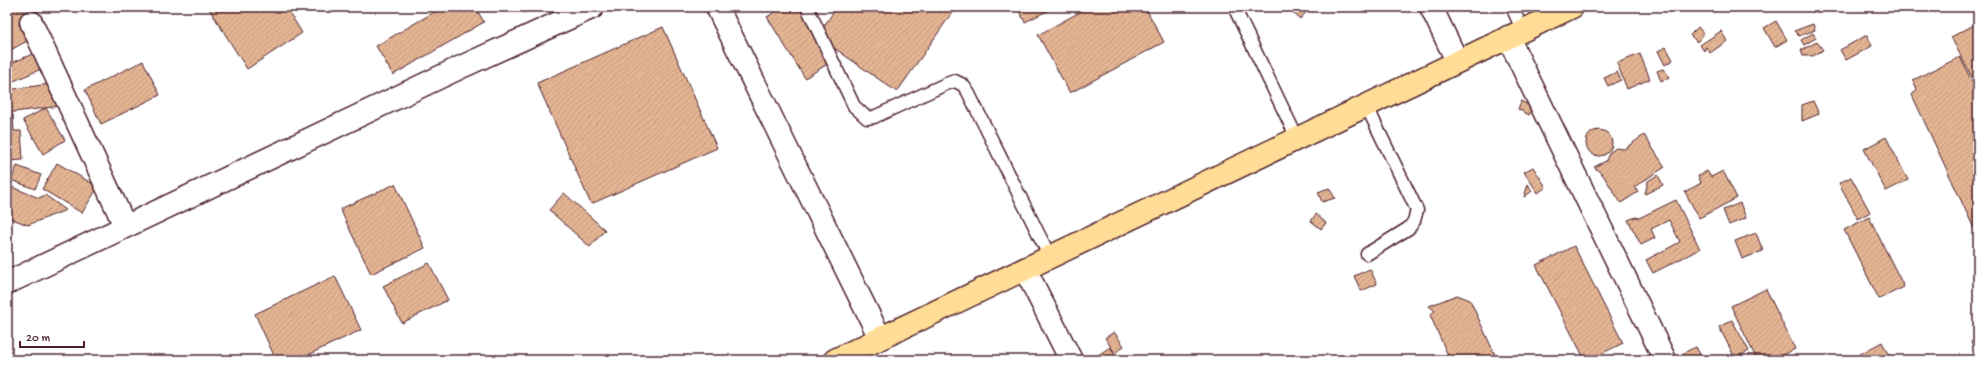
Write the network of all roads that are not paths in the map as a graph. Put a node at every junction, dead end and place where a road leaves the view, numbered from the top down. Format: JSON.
{"nodes":[{"id":1,"x":594,"y":7,"type":"edge"},
{"id":2,"x":717,"y":7,"type":"edge"},
{"id":3,"x":808,"y":7,"type":"edge"},
{"id":4,"x":1234,"y":7,"type":"edge"},
{"id":5,"x":1431,"y":7,"type":"edge"},
{"id":6,"x":1512,"y":7,"type":"edge"},
{"id":7,"x":1572,"y":7,"type":"edge"},
{"id":8,"x":30,"y":22,"type":"dead end"},
{"id":9,"x":1515,"y":34,"type":"junction"},
{"id":10,"x":1457,"y":61,"type":"junction"},
{"id":11,"x":1366,"y":105,"type":"junction"},
{"id":12,"x":1297,"y":138,"type":"junction"},
{"id":13,"x":125,"y":226,"type":"junction"},
{"id":14,"x":1367,"y":254,"type":"dead end"},
{"id":15,"x":1050,"y":257,"type":"junction"},
{"id":16,"x":1025,"y":268,"type":"junction"},
{"id":17,"x":7,"y":283,"type":"edge"},
{"id":18,"x":880,"y":338,"type":"junction"},
{"id":19,"x":835,"y":360,"type":"edge"},
{"id":20,"x":1072,"y":360,"type":"edge"},
{"id":21,"x":1665,"y":360,"type":"edge"}],
"edges":[{"from":1,"to":13,"type":"street"},
{"from":2,"to":18,"type":"street"},
{"from":3,"to":15,"type":"lane"},
{"from":4,"to":12,"type":"lane"},
{"from":5,"to":10,"type":"street"},
{"from":6,"to":9,"type":"lane"},
{"from":7,"to":9,"type":"highway"},
{"from":8,"to":13,"type":"street"},
{"from":9,"to":10,"type":"highway"},
{"from":9,"to":21,"type":"street"},
{"from":10,"to":11,"type":"highway"},
{"from":11,"to":12,"type":"highway"},
{"from":11,"to":14,"type":"lane"},
{"from":12,"to":15,"type":"highway"},
{"from":13,"to":17,"type":"street"},
{"from":15,"to":16,"type":"highway"},
{"from":16,"to":18,"type":"highway"},
{"from":16,"to":20,"type":"street"},
{"from":18,"to":19,"type":"highway"}]}
